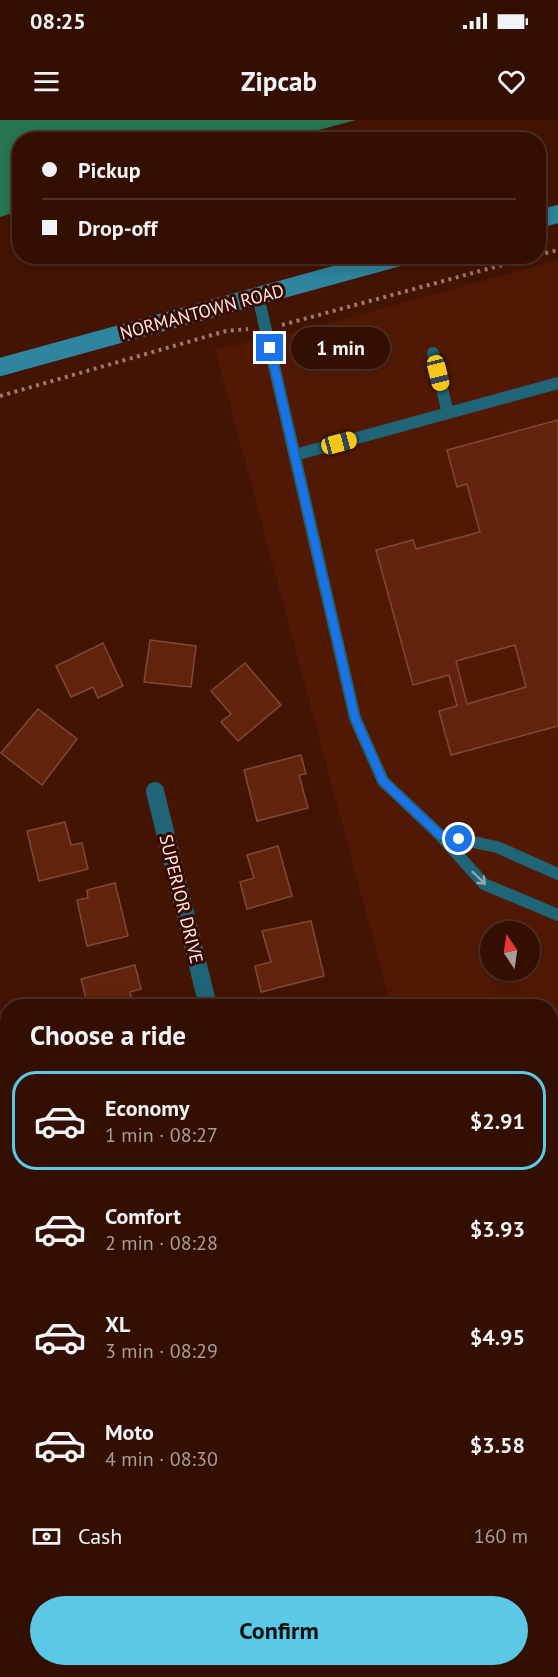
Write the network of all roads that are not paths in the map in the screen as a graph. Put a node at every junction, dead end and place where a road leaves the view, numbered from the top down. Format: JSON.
{"nodes":[{"id":1,"x":374,"y":264,"type":"edge"},
{"id":2,"x":258,"y":296,"type":"junction"},
{"id":3,"x":433,"y":353,"type":"dead end"},
{"id":4,"x":0,"y":367,"type":"edge"},
{"id":5,"x":558,"y":383,"type":"edge"},
{"id":6,"x":448,"y":413,"type":"junction"},
{"id":7,"x":295,"y":455,"type":"junction"},
{"id":8,"x":155,"y":791,"type":"dead end"},
{"id":9,"x":440,"y":835,"type":"junction"},
{"id":10,"x":558,"y":874,"type":"edge"},
{"id":11,"x":558,"y":915,"type":"edge"},
{"id":12,"x":206,"y":999,"type":"edge"}],
"edges":[{"from":1,"to":2,"type":"street","name":"NORMANTOWN ROAD"},
{"from":2,"to":4,"type":"street","name":"NORMANTOWN ROAD"},
{"from":2,"to":7,"type":"lane"},
{"from":3,"to":6,"type":"lane"},
{"from":5,"to":6,"type":"lane"},
{"from":6,"to":7,"type":"lane"},
{"from":7,"to":9,"type":"lane"},
{"from":8,"to":12,"type":"street","name":"SUPERIOR DRIVE"},
{"from":9,"to":10,"type":"lane"},
{"from":9,"to":11,"type":"lane","one_way":true}]}
